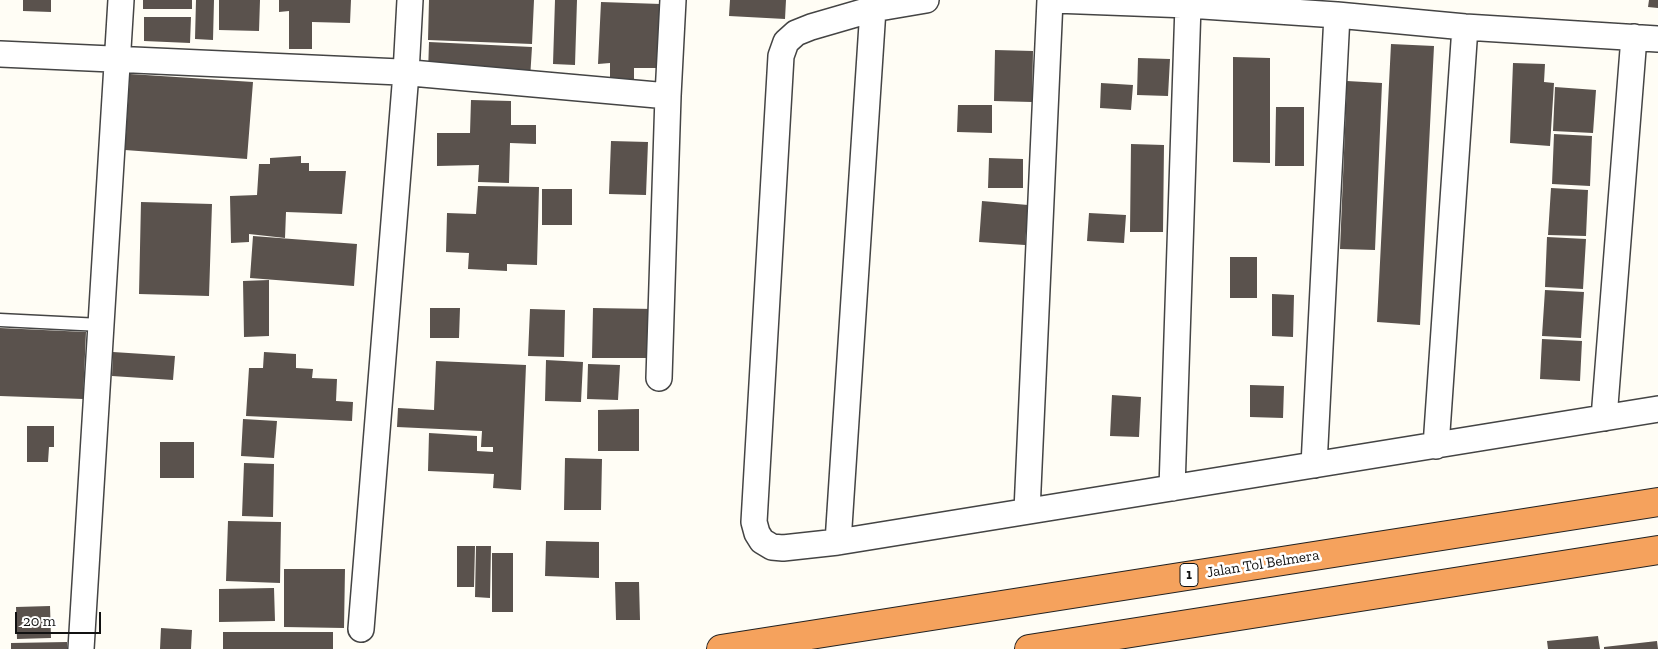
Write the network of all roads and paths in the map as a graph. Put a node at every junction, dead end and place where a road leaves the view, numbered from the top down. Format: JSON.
{"nodes":[{"id":1,"x":121,"y":0,"type":"edge"},
{"id":2,"x":410,"y":0,"type":"edge"},
{"id":3,"x":673,"y":0,"type":"edge"},
{"id":4,"x":926,"y":0,"type":"edge"},
{"id":5,"x":1050,"y":0,"type":"edge"},
{"id":6,"x":1054,"y":0,"type":"edge"},
{"id":7,"x":1188,"y":5,"type":"junction"},
{"id":8,"x":873,"y":9,"type":"junction"},
{"id":9,"x":1337,"y":15,"type":"junction"},
{"id":10,"x":1465,"y":27,"type":"junction"},
{"id":11,"x":1634,"y":37,"type":"junction"},
{"id":12,"x":1658,"y":39,"type":"edge"},
{"id":13,"x":0,"y":54,"type":"edge"},
{"id":14,"x":118,"y":58,"type":"junction"},
{"id":15,"x":406,"y":73,"type":"junction"},
{"id":16,"x":668,"y":96,"type":"junction"},
{"id":17,"x":0,"y":320,"type":"edge"},
{"id":18,"x":101,"y":326,"type":"junction"},
{"id":19,"x":659,"y":378,"type":"dead end"},
{"id":20,"x":1658,"y":409,"type":"edge"},
{"id":21,"x":1604,"y":418,"type":"junction"},
{"id":22,"x":1436,"y":446,"type":"junction"},
{"id":23,"x":1314,"y":465,"type":"junction"},
{"id":24,"x":1172,"y":488,"type":"junction"},
{"id":25,"x":1658,"y":502,"type":"edge"},
{"id":26,"x":1027,"y":512,"type":"junction"},
{"id":27,"x":838,"y":542,"type":"junction"},
{"id":28,"x":1658,"y":550,"type":"edge"},
{"id":29,"x":361,"y":629,"type":"dead end"},
{"id":30,"x":81,"y":649,"type":"edge"},
{"id":31,"x":721,"y":649,"type":"edge"},
{"id":32,"x":1029,"y":649,"type":"edge"}],
"edges":[{"from":1,"to":14,"type":"street"},
{"from":2,"to":15,"type":"street"},
{"from":3,"to":16,"type":"street"},
{"from":4,"to":8,"type":"street"},
{"from":5,"to":26,"type":"street"},
{"from":6,"to":7,"type":"street"},
{"from":7,"to":9,"type":"street"},
{"from":7,"to":24,"type":"street"},
{"from":8,"to":27,"type":"street"},
{"from":8,"to":27,"type":"street"},
{"from":9,"to":10,"type":"street"},
{"from":9,"to":23,"type":"street"},
{"from":10,"to":11,"type":"street"},
{"from":10,"to":22,"type":"street"},
{"from":11,"to":12,"type":"street"},
{"from":11,"to":21,"type":"street"},
{"from":13,"to":14,"type":"street"},
{"from":14,"to":15,"type":"street"},
{"from":14,"to":18,"type":"street"},
{"from":15,"to":16,"type":"street"},
{"from":15,"to":29,"type":"street"},
{"from":16,"to":19,"type":"street"},
{"from":17,"to":18,"type":"lane"},
{"from":18,"to":30,"type":"street"},
{"from":20,"to":21,"type":"street"},
{"from":21,"to":22,"type":"street"},
{"from":22,"to":23,"type":"street"},
{"from":23,"to":24,"type":"street"},
{"from":24,"to":26,"type":"street"},
{"from":25,"to":31,"type":"highway","name":"Jalan Tol Belmera","number":"1"},
{"from":26,"to":27,"type":"street"},
{"from":28,"to":32,"type":"highway"}]}
